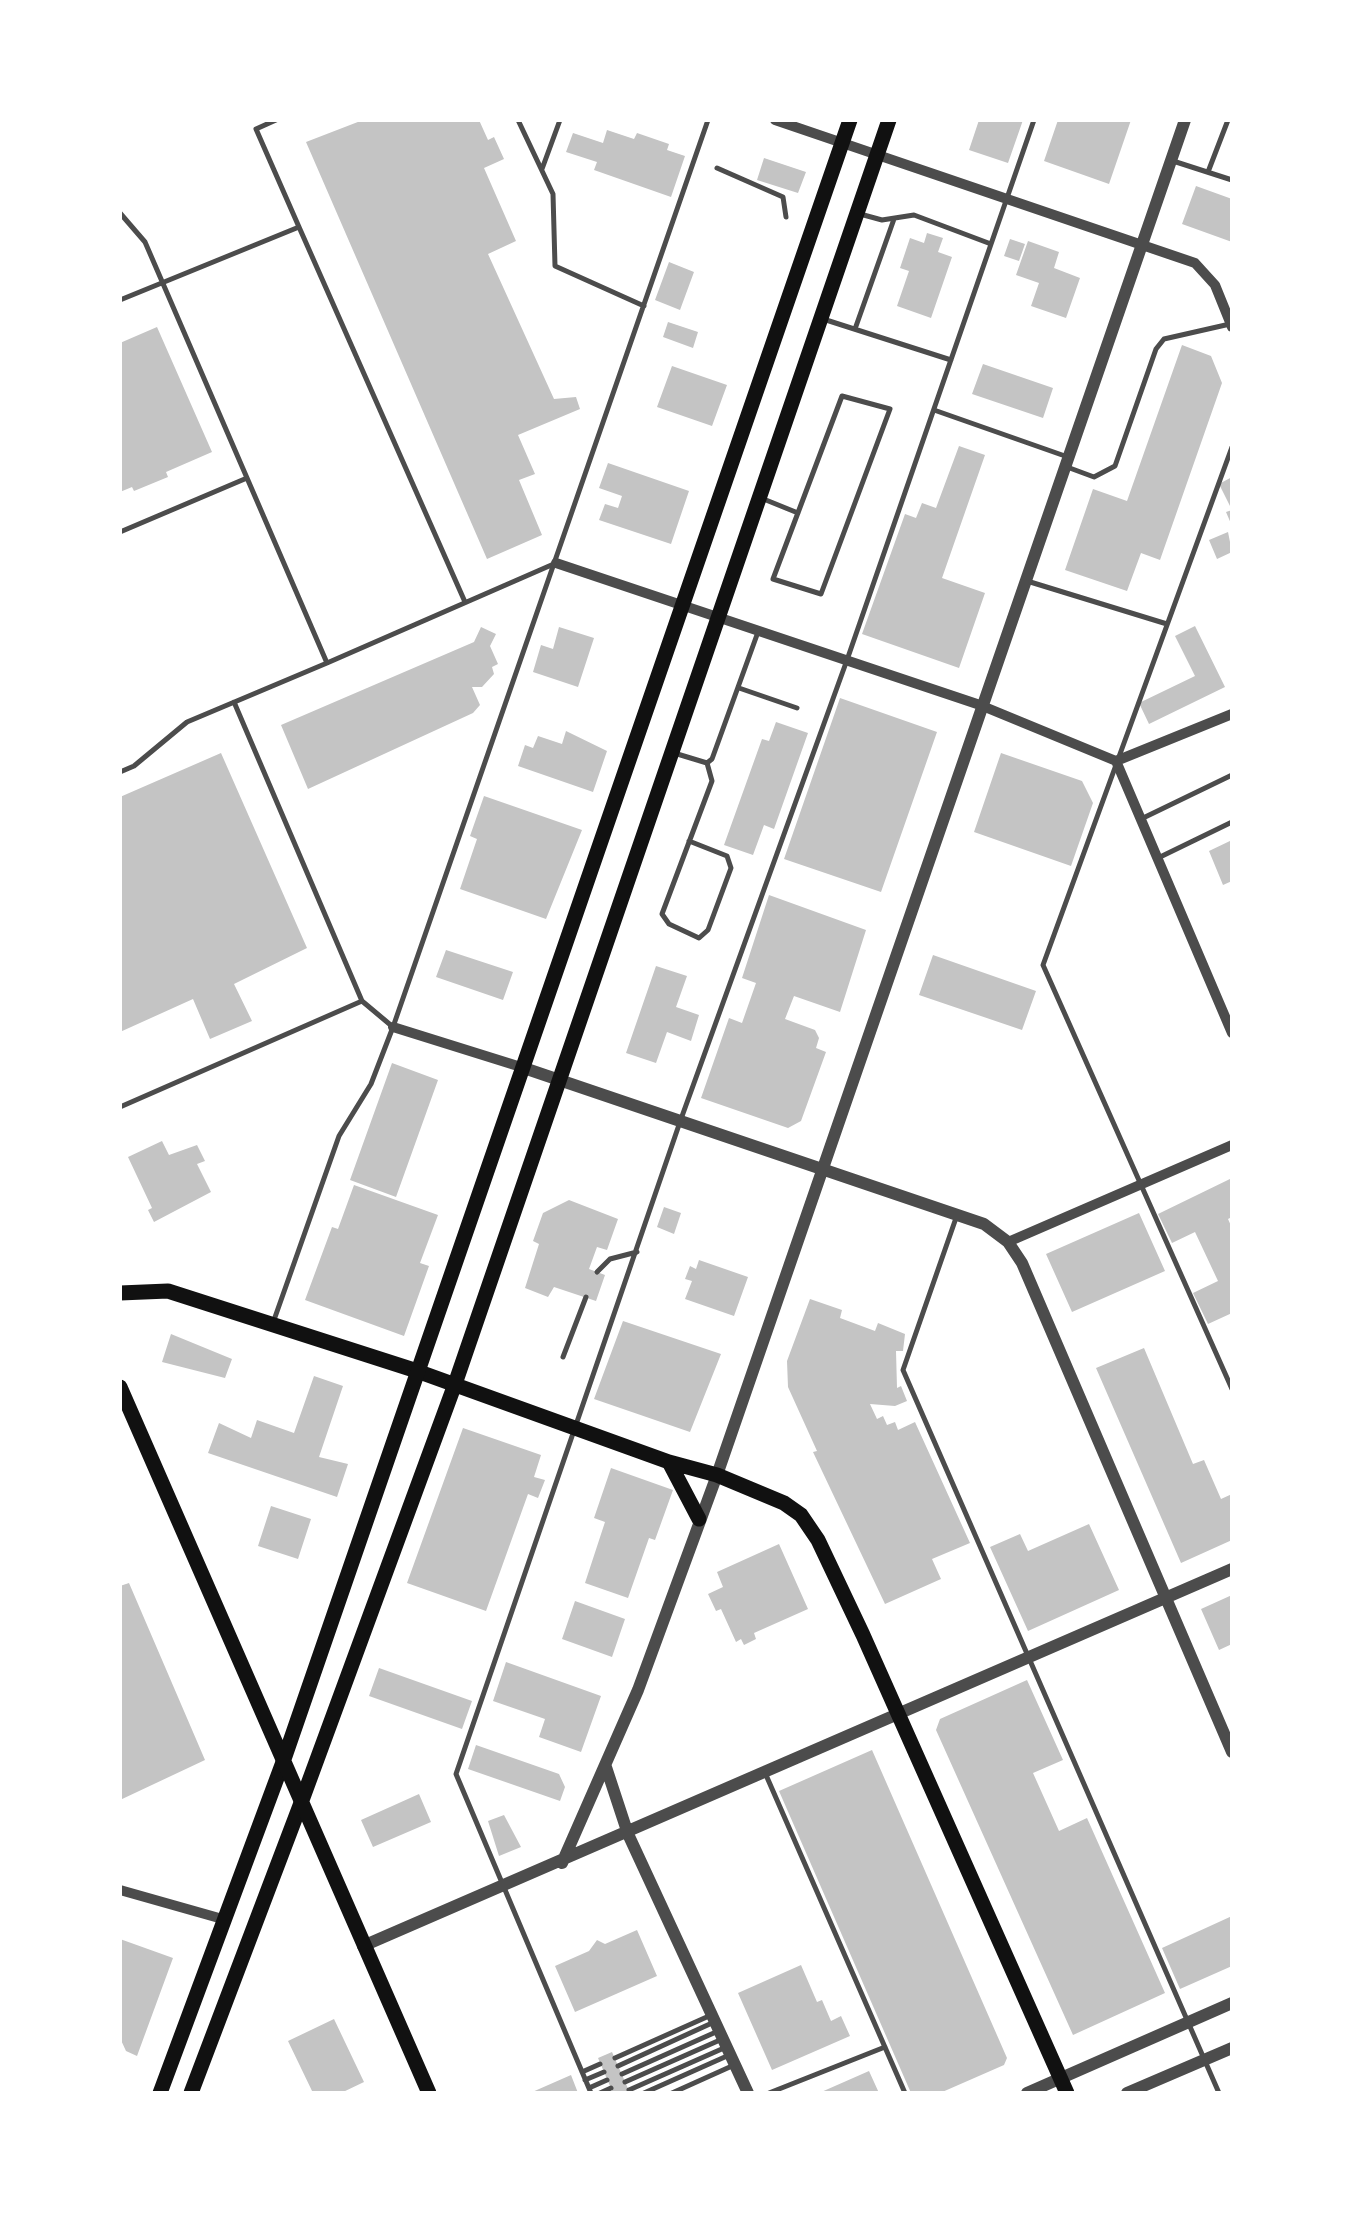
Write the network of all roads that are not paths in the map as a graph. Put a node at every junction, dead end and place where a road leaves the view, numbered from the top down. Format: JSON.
{"nodes":[{"id":1,"x":252,"y":120,"type":"edge"},
{"id":2,"x":276,"y":120,"type":"edge"},
{"id":3,"x":518,"y":120,"type":"edge"},
{"id":4,"x":560,"y":120,"type":"edge"},
{"id":5,"x":708,"y":120,"type":"edge"},
{"id":6,"x":775,"y":120,"type":"edge"},
{"id":7,"x":850,"y":120,"type":"edge"},
{"id":8,"x":888,"y":120,"type":"edge"},
{"id":9,"x":1034,"y":120,"type":"edge"},
{"id":10,"x":1185,"y":120,"type":"edge"},
{"id":11,"x":1228,"y":120,"type":"edge"},
{"id":12,"x":256,"y":129,"type":"junction"},
{"id":13,"x":842,"y":142,"type":"junction"},
{"id":14,"x":877,"y":154,"type":"junction"},
{"id":15,"x":1171,"y":160,"type":"junction"},
{"id":16,"x":717,"y":168,"type":"dead end"},
{"id":17,"x":542,"y":170,"type":"junction"},
{"id":18,"x":1208,"y":172,"type":"junction"},
{"id":19,"x":1232,"y":180,"type":"edge"},
{"id":20,"x":1008,"y":196,"type":"junction"},
{"id":21,"x":120,"y":214,"type":"edge"},
{"id":22,"x":856,"y":214,"type":"junction"},
{"id":23,"x":786,"y":217,"type":"dead end"},
{"id":24,"x":894,"y":218,"type":"junction"},
{"id":25,"x":299,"y":227,"type":"junction"},
{"id":26,"x":1142,"y":242,"type":"junction"},
{"id":27,"x":991,"y":244,"type":"junction"},
{"id":28,"x":163,"y":282,"type":"junction"},
{"id":29,"x":1232,"y":293,"type":"edge"},
{"id":30,"x":1220,"y":297,"type":"junction"},
{"id":31,"x":120,"y":300,"type":"edge"},
{"id":32,"x":644,"y":306,"type":"junction"},
{"id":33,"x":820,"y":318,"type":"junction"},
{"id":34,"x":1231,"y":326,"type":"edge"},
{"id":35,"x":855,"y":329,"type":"junction"},
{"id":36,"x":951,"y":360,"type":"junction"},
{"id":37,"x":934,"y":410,"type":"junction"},
{"id":38,"x":1232,"y":448,"type":"edge"},
{"id":39,"x":1066,"y":461,"type":"junction"},
{"id":40,"x":247,"y":478,"type":"junction"},
{"id":41,"x":759,"y":497,"type":"junction"},
{"id":42,"x":799,"y":513,"type":"junction"},
{"id":43,"x":120,"y":532,"type":"edge"},
{"id":44,"x":556,"y":563,"type":"junction"},
{"id":45,"x":1024,"y":580,"type":"junction"},
{"id":46,"x":466,"y":602,"type":"junction"},
{"id":47,"x":682,"y":608,"type":"junction"},
{"id":48,"x":717,"y":619,"type":"junction"},
{"id":49,"x":1167,"y":624,"type":"junction"},
{"id":50,"x":758,"y":632,"type":"junction"},
{"id":51,"x":847,"y":660,"type":"junction"},
{"id":52,"x":327,"y":662,"type":"junction"},
{"id":53,"x":738,"y":688,"type":"junction"},
{"id":54,"x":234,"y":702,"type":"junction"},
{"id":55,"x":980,"y":705,"type":"junction"},
{"id":56,"x":798,"y":708,"type":"dead end"},
{"id":57,"x":1232,"y":714,"type":"edge"},
{"id":58,"x":671,"y":752,"type":"junction"},
{"id":59,"x":1116,"y":761,"type":"junction"},
{"id":60,"x":707,"y":763,"type":"junction"},
{"id":61,"x":120,"y":772,"type":"edge"},
{"id":62,"x":1232,"y":775,"type":"edge"},
{"id":63,"x":1141,"y":819,"type":"junction"},
{"id":64,"x":1232,"y":822,"type":"edge"},
{"id":65,"x":689,"y":841,"type":"junction"},
{"id":66,"x":1158,"y":858,"type":"junction"},
{"id":67,"x":362,"y":1001,"type":"junction"},
{"id":68,"x":393,"y":1028,"type":"junction"},
{"id":69,"x":1232,"y":1034,"type":"edge"},
{"id":70,"x":521,"y":1067,"type":"junction"},
{"id":71,"x":559,"y":1079,"type":"junction"},
{"id":72,"x":120,"y":1107,"type":"edge"},
{"id":73,"x":681,"y":1119,"type":"junction"},
{"id":74,"x":1232,"y":1145,"type":"edge"},
{"id":75,"x":820,"y":1171,"type":"junction"},
{"id":76,"x":1141,"y":1186,"type":"junction"},
{"id":77,"x":957,"y":1215,"type":"junction"},
{"id":78,"x":1008,"y":1242,"type":"junction"},
{"id":79,"x":637,"y":1252,"type":"junction"},
{"id":80,"x":597,"y":1272,"type":"dead end"},
{"id":81,"x":120,"y":1293,"type":"edge"},
{"id":82,"x":586,"y":1298,"type":"dead end"},
{"id":83,"x":272,"y":1324,"type":"junction"},
{"id":84,"x":563,"y":1357,"type":"dead end"},
{"id":85,"x":414,"y":1370,"type":"junction"},
{"id":86,"x":455,"y":1384,"type":"junction"},
{"id":87,"x":120,"y":1387,"type":"edge"},
{"id":88,"x":1232,"y":1389,"type":"edge"},
{"id":89,"x":578,"y":1429,"type":"junction"},
{"id":90,"x":669,"y":1462,"type":"junction"},
{"id":91,"x":717,"y":1474,"type":"junction"},
{"id":92,"x":700,"y":1519,"type":"junction"},
{"id":93,"x":1232,"y":1569,"type":"edge"},
{"id":94,"x":1165,"y":1599,"type":"junction"},
{"id":95,"x":1030,"y":1656,"type":"junction"},
{"id":96,"x":899,"y":1713,"type":"junction"},
{"id":97,"x":1232,"y":1752,"type":"edge"},
{"id":98,"x":282,"y":1762,"type":"junction"},
{"id":99,"x":606,"y":1767,"type":"junction"},
{"id":100,"x":766,"y":1773,"type":"junction"},
{"id":101,"x":301,"y":1803,"type":"junction"},
{"id":102,"x":628,"y":1834,"type":"junction"},
{"id":103,"x":562,"y":1862,"type":"junction"},
{"id":104,"x":502,"y":1889,"type":"junction"},
{"id":105,"x":120,"y":1890,"type":"edge"},
{"id":106,"x":226,"y":1920,"type":"junction"},
{"id":107,"x":363,"y":1946,"type":"junction"},
{"id":108,"x":1232,"y":2003,"type":"edge"},
{"id":109,"x":1189,"y":2022,"type":"junction"},
{"id":110,"x":723,"y":2039,"type":"junction"},
{"id":111,"x":885,"y":2047,"type":"junction"},
{"id":112,"x":1232,"y":2048,"type":"edge"},
{"id":113,"x":615,"y":2058,"type":"dead end"},
{"id":114,"x":1204,"y":2060,"type":"junction"},
{"id":115,"x":618,"y":2066,"type":"dead end"},
{"id":116,"x":602,"y":2068,"type":"dead end"},
{"id":117,"x":622,"y":2074,"type":"dead end"},
{"id":118,"x":584,"y":2076,"type":"junction"},
{"id":119,"x":608,"y":2080,"type":"dead end"},
{"id":120,"x":625,"y":2082,"type":"dead end"},
{"id":121,"x":1064,"y":2086,"type":"edge"},
{"id":122,"x":611,"y":2088,"type":"dead end"},
{"id":123,"x":192,"y":2089,"type":"edge"},
{"id":124,"x":590,"y":2090,"type":"edge"},
{"id":125,"x":629,"y":2090,"type":"dead end"},
{"id":126,"x":160,"y":2093,"type":"edge"},
{"id":127,"x":429,"y":2093,"type":"edge"},
{"id":128,"x":600,"y":2093,"type":"edge"},
{"id":129,"x":644,"y":2093,"type":"edge"},
{"id":130,"x":672,"y":2093,"type":"edge"},
{"id":131,"x":748,"y":2093,"type":"edge"},
{"id":132,"x":769,"y":2093,"type":"edge"},
{"id":133,"x":905,"y":2093,"type":"edge"},
{"id":134,"x":1026,"y":2093,"type":"edge"},
{"id":135,"x":1127,"y":2093,"type":"edge"},
{"id":136,"x":1219,"y":2093,"type":"edge"}],
"edges":[{"from":1,"to":12,"type":"lane"},
{"from":2,"to":12,"type":"lane"},
{"from":3,"to":17,"type":"lane"},
{"from":4,"to":17,"type":"lane"},
{"from":5,"to":32,"type":"lane"},
{"from":6,"to":13,"type":"street"},
{"from":7,"to":13,"type":"main road"},
{"from":8,"to":14,"type":"main road"},
{"from":9,"to":20,"type":"lane"},
{"from":10,"to":15,"type":"street"},
{"from":11,"to":18,"type":"lane"},
{"from":12,"to":25,"type":"lane"},
{"from":13,"to":14,"type":"street"},
{"from":13,"to":47,"type":"main road"},
{"from":14,"to":20,"type":"street"},
{"from":14,"to":22,"type":"main road"},
{"from":15,"to":18,"type":"lane"},
{"from":15,"to":26,"type":"street"},
{"from":16,"to":23,"type":"lane"},
{"from":17,"to":32,"type":"lane"},
{"from":18,"to":19,"type":"lane"},
{"from":20,"to":26,"type":"street"},
{"from":20,"to":27,"type":"lane"},
{"from":21,"to":28,"type":"lane"},
{"from":22,"to":24,"type":"lane"},
{"from":22,"to":33,"type":"main road"},
{"from":24,"to":27,"type":"lane"},
{"from":24,"to":35,"type":"lane"},
{"from":25,"to":28,"type":"lane"},
{"from":25,"to":46,"type":"lane"},
{"from":26,"to":30,"type":"street"},
{"from":26,"to":39,"type":"street"},
{"from":27,"to":36,"type":"lane"},
{"from":28,"to":31,"type":"lane"},
{"from":28,"to":40,"type":"lane"},
{"from":29,"to":30,"type":"lane"},
{"from":30,"to":34,"type":"street"},
{"from":32,"to":44,"type":"lane"},
{"from":33,"to":35,"type":"lane"},
{"from":33,"to":41,"type":"main road"},
{"from":34,"to":39,"type":"lane"},
{"from":35,"to":36,"type":"lane"},
{"from":36,"to":37,"type":"lane"},
{"from":37,"to":39,"type":"lane"},
{"from":37,"to":51,"type":"lane"},
{"from":38,"to":49,"type":"lane"},
{"from":39,"to":45,"type":"street"},
{"from":40,"to":43,"type":"lane"},
{"from":40,"to":52,"type":"lane"},
{"from":41,"to":42,"type":"lane"},
{"from":41,"to":48,"type":"main road"},
{"from":42,"to":42,"type":"lane"},
{"from":44,"to":46,"type":"lane"},
{"from":44,"to":47,"type":"street"},
{"from":44,"to":68,"type":"lane"},
{"from":45,"to":49,"type":"lane"},
{"from":45,"to":55,"type":"street"},
{"from":46,"to":52,"type":"lane"},
{"from":47,"to":48,"type":"street"},
{"from":47,"to":70,"type":"main road"},
{"from":48,"to":50,"type":"street"},
{"from":48,"to":58,"type":"main road"},
{"from":49,"to":59,"type":"lane"},
{"from":50,"to":51,"type":"street"},
{"from":50,"to":53,"type":"lane"},
{"from":51,"to":55,"type":"street"},
{"from":51,"to":73,"type":"lane"},
{"from":52,"to":54,"type":"lane"},
{"from":53,"to":56,"type":"lane"},
{"from":53,"to":60,"type":"lane"},
{"from":54,"to":61,"type":"lane"},
{"from":54,"to":67,"type":"lane"},
{"from":55,"to":59,"type":"street"},
{"from":55,"to":75,"type":"street"},
{"from":57,"to":59,"type":"street"},
{"from":58,"to":60,"type":"lane"},
{"from":58,"to":71,"type":"main road"},
{"from":59,"to":63,"type":"street"},
{"from":59,"to":76,"type":"lane"},
{"from":60,"to":65,"type":"lane"},
{"from":62,"to":63,"type":"lane"},
{"from":63,"to":66,"type":"street"},
{"from":64,"to":66,"type":"lane"},
{"from":65,"to":65,"type":"lane"},
{"from":66,"to":69,"type":"street"},
{"from":67,"to":68,"type":"lane"},
{"from":67,"to":72,"type":"lane"},
{"from":68,"to":70,"type":"street"},
{"from":68,"to":83,"type":"lane"},
{"from":70,"to":71,"type":"street"},
{"from":70,"to":85,"type":"main road"},
{"from":71,"to":73,"type":"street"},
{"from":71,"to":86,"type":"main road"},
{"from":73,"to":75,"type":"street"},
{"from":73,"to":79,"type":"lane"},
{"from":74,"to":76,"type":"street"},
{"from":75,"to":77,"type":"street"},
{"from":75,"to":91,"type":"street"},
{"from":76,"to":78,"type":"street"},
{"from":76,"to":88,"type":"lane"},
{"from":77,"to":78,"type":"street"},
{"from":77,"to":95,"type":"lane"},
{"from":78,"to":94,"type":"street"},
{"from":79,"to":80,"type":"lane"},
{"from":79,"to":89,"type":"lane"},
{"from":81,"to":83,"type":"main road"},
{"from":82,"to":84,"type":"lane"},
{"from":83,"to":85,"type":"main road"},
{"from":85,"to":86,"type":"main road"},
{"from":85,"to":98,"type":"main road"},
{"from":86,"to":89,"type":"main road"},
{"from":86,"to":101,"type":"main road"},
{"from":87,"to":98,"type":"main road"},
{"from":89,"to":90,"type":"main road"},
{"from":89,"to":104,"type":"lane"},
{"from":90,"to":91,"type":"main road"},
{"from":90,"to":92,"type":"main road"},
{"from":91,"to":92,"type":"street"},
{"from":91,"to":96,"type":"main road"},
{"from":92,"to":99,"type":"street"},
{"from":93,"to":94,"type":"street"},
{"from":94,"to":95,"type":"street"},
{"from":94,"to":97,"type":"street"},
{"from":95,"to":96,"type":"street"},
{"from":95,"to":109,"type":"lane"},
{"from":96,"to":100,"type":"street"},
{"from":96,"to":121,"type":"main road"},
{"from":98,"to":101,"type":"main road"},
{"from":98,"to":106,"type":"main road"},
{"from":99,"to":102,"type":"street"},
{"from":99,"to":103,"type":"street"},
{"from":100,"to":102,"type":"street"},
{"from":100,"to":111,"type":"lane"},
{"from":101,"to":107,"type":"main road"},
{"from":101,"to":123,"type":"main road"},
{"from":102,"to":103,"type":"street"},
{"from":102,"to":110,"type":"street"},
{"from":103,"to":104,"type":"street"},
{"from":104,"to":107,"type":"street"},
{"from":104,"to":118,"type":"lane"},
{"from":105,"to":106,"type":"street"},
{"from":106,"to":126,"type":"main road"},
{"from":107,"to":127,"type":"main road"},
{"from":108,"to":109,"type":"street"},
{"from":109,"to":114,"type":"lane"},
{"from":109,"to":121,"type":"street"},
{"from":110,"to":113,"type":"lane"},
{"from":110,"to":115,"type":"lane"},
{"from":110,"to":117,"type":"lane"},
{"from":110,"to":120,"type":"lane"},
{"from":110,"to":125,"type":"lane"},
{"from":110,"to":129,"type":"lane"},
{"from":110,"to":130,"type":"lane"},
{"from":110,"to":131,"type":"street"},
{"from":111,"to":132,"type":"lane"},
{"from":111,"to":133,"type":"lane"},
{"from":112,"to":114,"type":"street"},
{"from":114,"to":135,"type":"street"},
{"from":114,"to":136,"type":"lane"},
{"from":116,"to":118,"type":"lane"},
{"from":118,"to":124,"type":"lane"},
{"from":119,"to":124,"type":"lane"},
{"from":121,"to":134,"type":"street"},
{"from":122,"to":128,"type":"lane"}]}
